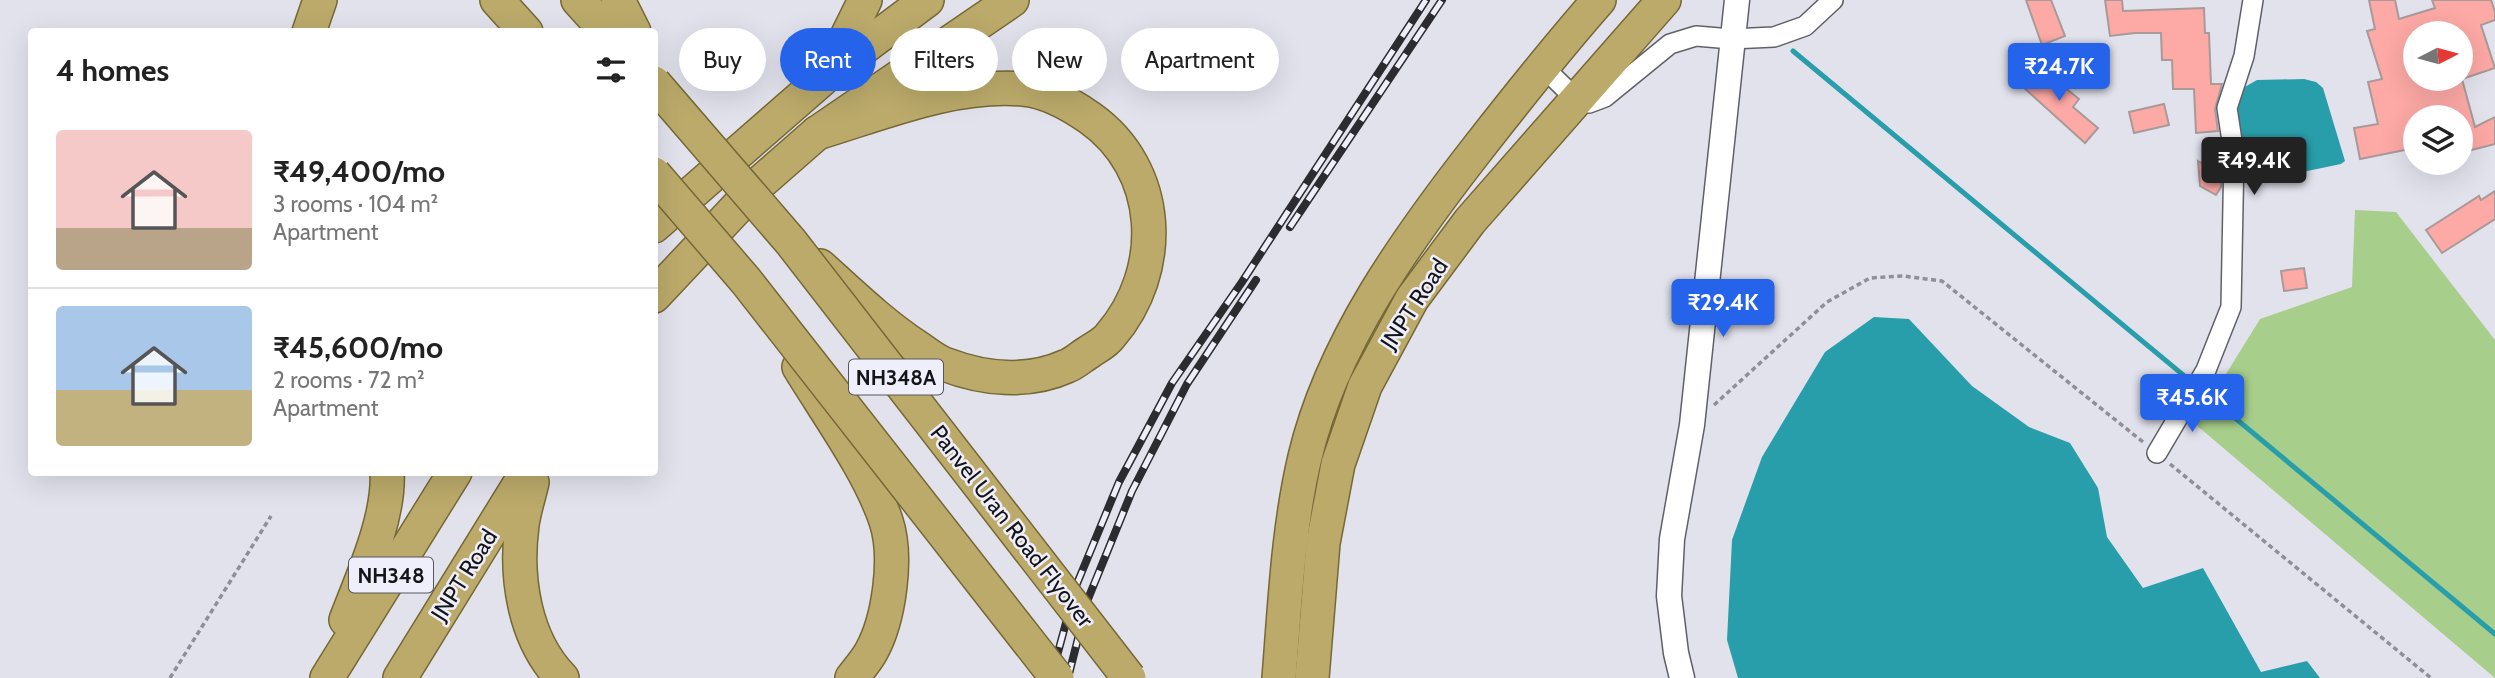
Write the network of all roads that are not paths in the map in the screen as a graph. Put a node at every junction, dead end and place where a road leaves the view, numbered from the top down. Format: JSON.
{"nodes":[{"id":1,"x":320,"y":0,"type":"edge"},
{"id":2,"x":497,"y":0,"type":"edge"},
{"id":3,"x":579,"y":0,"type":"edge"},
{"id":4,"x":618,"y":0,"type":"edge"},
{"id":5,"x":866,"y":0,"type":"edge"},
{"id":6,"x":927,"y":0,"type":"edge"},
{"id":7,"x":1599,"y":0,"type":"edge"},
{"id":8,"x":1664,"y":0,"type":"edge"},
{"id":9,"x":1737,"y":0,"type":"edge"},
{"id":10,"x":1833,"y":0,"type":"edge"},
{"id":11,"x":2253,"y":0,"type":"edge"},
{"id":12,"x":1001,"y":8,"type":"edge"},
{"id":13,"x":310,"y":28,"type":"edge"},
{"id":14,"x":522,"y":28,"type":"edge"},
{"id":15,"x":604,"y":28,"type":"edge"},
{"id":16,"x":632,"y":28,"type":"edge"},
{"id":17,"x":852,"y":28,"type":"edge"},
{"id":18,"x":876,"y":38,"type":"edge"},
{"id":19,"x":1731,"y":39,"type":"junction"},
{"id":20,"x":1542,"y":66,"type":"junction"},
{"id":21,"x":659,"y":84,"type":"edge"},
{"id":22,"x":809,"y":91,"type":"edge"},
{"id":23,"x":1577,"y":100,"type":"junction"},
{"id":24,"x":817,"y":133,"type":"junction"},
{"id":25,"x":658,"y":179,"type":"edge"},
{"id":26,"x":658,"y":223,"type":"edge"},
{"id":27,"x":791,"y":242,"type":"junction"},
{"id":28,"x":746,"y":281,"type":"junction"},
{"id":29,"x":658,"y":292,"type":"edge"},
{"id":30,"x":2157,"y":453,"type":"road end"},
{"id":31,"x":387,"y":476,"type":"edge"},
{"id":32,"x":452,"y":476,"type":"edge"},
{"id":33,"x":525,"y":476,"type":"edge"},
{"id":34,"x":533,"y":476,"type":"edge"},
{"id":35,"x":326,"y":678,"type":"edge"},
{"id":36,"x":400,"y":678,"type":"edge"},
{"id":37,"x":562,"y":678,"type":"edge"},
{"id":38,"x":852,"y":678,"type":"edge"},
{"id":39,"x":1057,"y":678,"type":"edge"},
{"id":40,"x":1129,"y":678,"type":"edge"},
{"id":41,"x":1279,"y":678,"type":"edge"},
{"id":42,"x":1312,"y":678,"type":"edge"},
{"id":43,"x":1682,"y":678,"type":"edge"}],
"edges":[{"from":1,"to":13,"type":"highway"},
{"from":2,"to":14,"type":"highway"},
{"from":3,"to":15,"type":"highway"},
{"from":4,"to":16,"type":"highway"},
{"from":5,"to":17,"type":"highway"},
{"from":6,"to":18,"type":"highway"},
{"from":7,"to":20,"type":"highway","name":"JNPT Road"},
{"from":8,"to":23,"type":"highway","name":"JNPT Road"},
{"from":9,"to":19,"type":"street"},
{"from":10,"to":19,"type":"street"},
{"from":11,"to":30,"type":"street"},
{"from":12,"to":24,"type":"highway"},
{"from":19,"to":23,"type":"street"},
{"from":19,"to":43,"type":"street"},
{"from":20,"to":23,"type":"street"},
{"from":20,"to":41,"type":"highway","name":"JNPT Road"},
{"from":21,"to":27,"type":"highway","name":"Panvel Uran Road Flyover","number":"NH348A","bridge":true},
{"from":22,"to":26,"type":"highway"},
{"from":23,"to":42,"type":"highway","name":"JNPT Road"},
{"from":24,"to":27,"type":"highway","bridge":true},
{"from":24,"to":29,"type":"highway"},
{"from":25,"to":28,"type":"highway","number":"NH348A","bridge":true},
{"from":27,"to":40,"type":"highway","name":"Panvel Uran Road Flyover","number":"NH348A","bridge":true},
{"from":28,"to":38,"type":"highway","bridge":true},
{"from":28,"to":39,"type":"highway","number":"NH348A","bridge":true},
{"from":31,"to":35,"type":"highway"},
{"from":32,"to":35,"type":"highway","number":"NH348"},
{"from":33,"to":36,"type":"highway","name":"JNPT Road","number":"NH348"},
{"from":34,"to":37,"type":"highway"}]}
